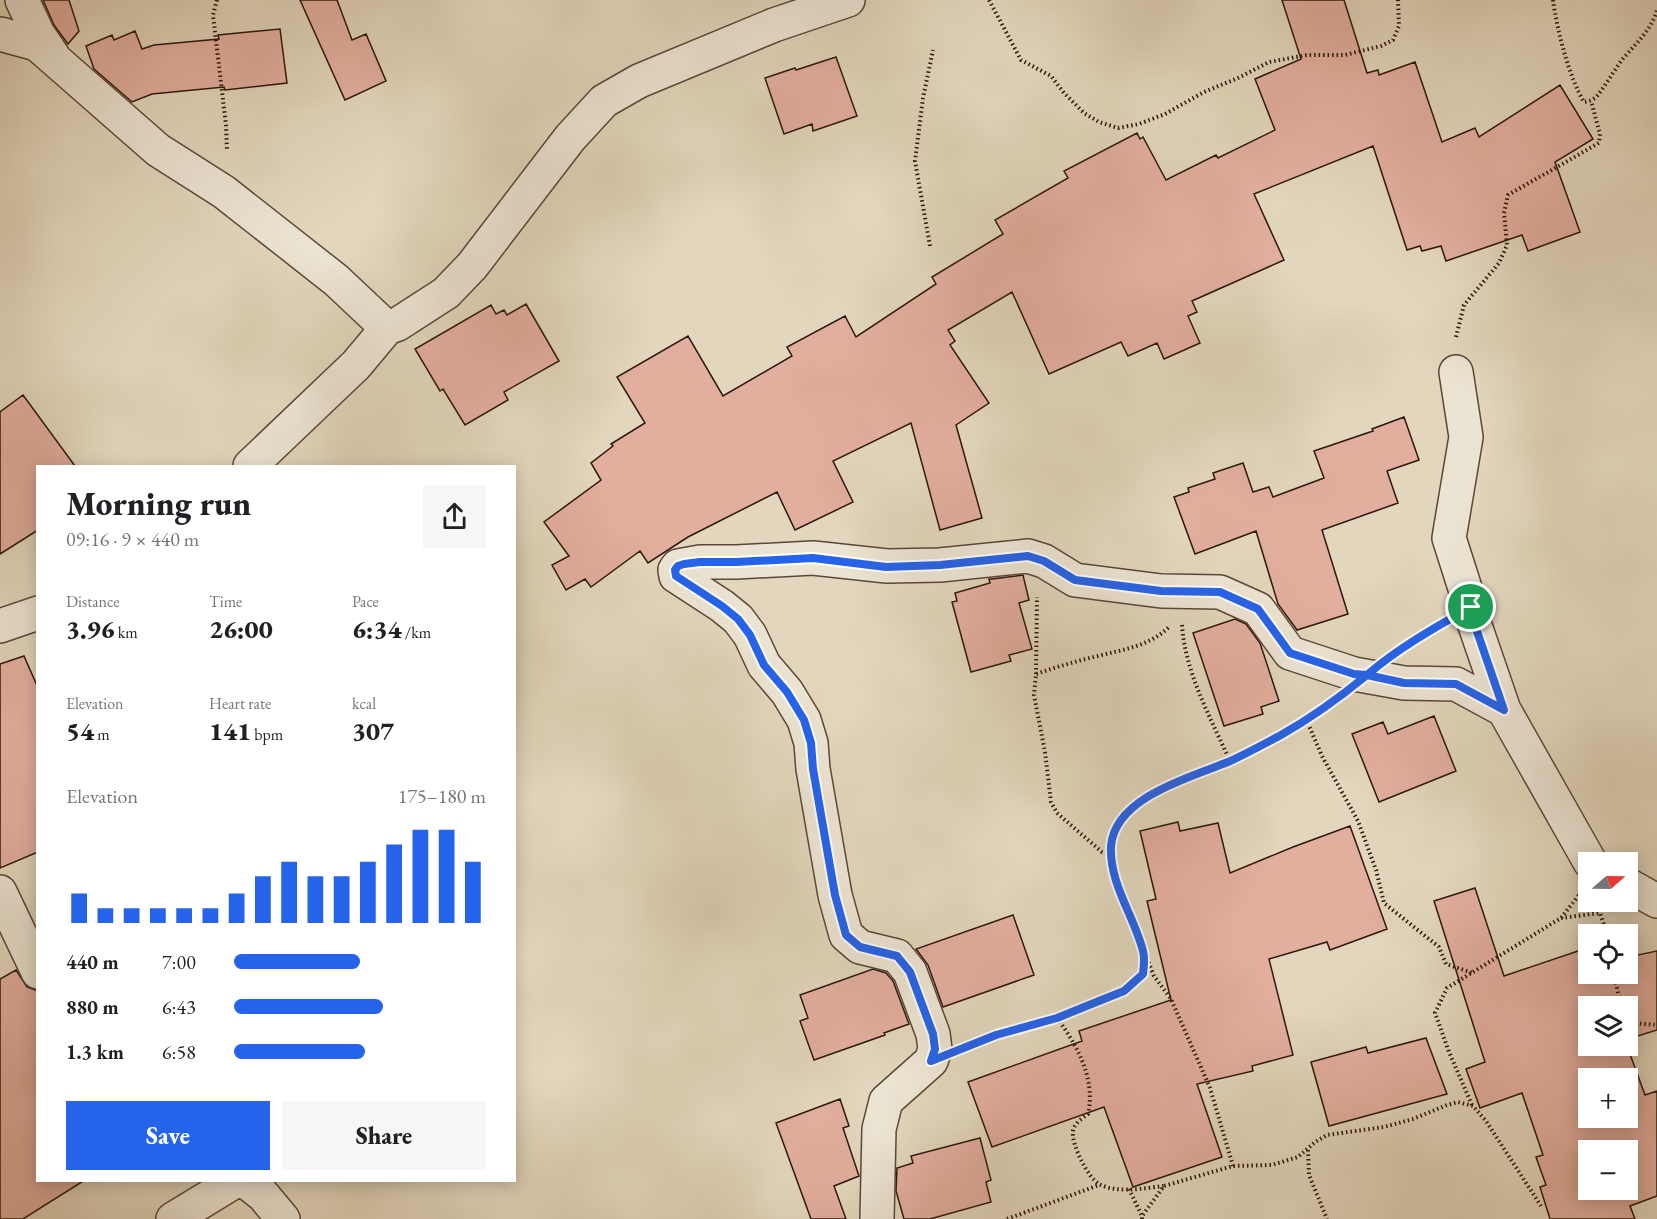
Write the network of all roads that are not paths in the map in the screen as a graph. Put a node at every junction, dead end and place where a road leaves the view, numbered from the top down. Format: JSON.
{"nodes":[{"id":1,"x":22,"y":0,"type":"edge"},
{"id":2,"x":848,"y":0,"type":"edge"},
{"id":3,"x":0,"y":34,"type":"edge"},
{"id":4,"x":57,"y":62,"type":"junction"},
{"id":5,"x":387,"y":328,"type":"junction"},
{"id":6,"x":1456,"y":372,"type":"road end"},
{"id":7,"x":251,"y":465,"type":"edge"},
{"id":8,"x":36,"y":614,"type":"edge"},
{"id":9,"x":0,"y":626,"type":"edge"},
{"id":10,"x":1504,"y":710,"type":"junction"},
{"id":11,"x":1578,"y":860,"type":"edge"},
{"id":12,"x":1638,"y":891,"type":"edge"},
{"id":13,"x":0,"y":892,"type":"edge"},
{"id":14,"x":1657,"y":901,"type":"edge"},
{"id":15,"x":36,"y":968,"type":"edge"},
{"id":16,"x":234,"y":1182,"type":"edge"},
{"id":17,"x":247,"y":1182,"type":"edge"},
{"id":18,"x":173,"y":1219,"type":"edge"},
{"id":19,"x":283,"y":1219,"type":"edge"},
{"id":20,"x":877,"y":1219,"type":"edge"}],
"edges":[{"from":1,"to":4,"type":"street"},
{"from":2,"to":5,"type":"street"},
{"from":3,"to":4,"type":"street"},
{"from":4,"to":5,"type":"street"},
{"from":5,"to":7,"type":"street"},
{"from":6,"to":10,"type":"street"},
{"from":8,"to":9,"type":"street"},
{"from":10,"to":11,"type":"street"},
{"from":10,"to":20,"type":"street"},
{"from":12,"to":14,"type":"street"},
{"from":13,"to":15,"type":"street"},
{"from":16,"to":18,"type":"street"},
{"from":17,"to":19,"type":"street"}]}
